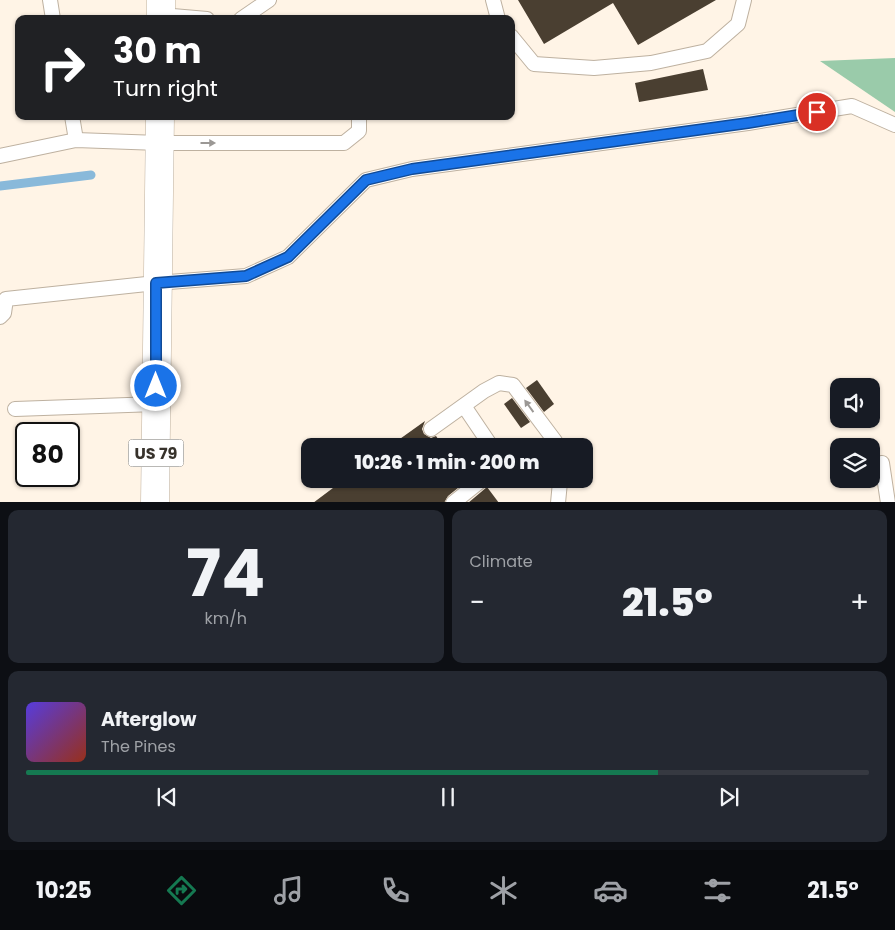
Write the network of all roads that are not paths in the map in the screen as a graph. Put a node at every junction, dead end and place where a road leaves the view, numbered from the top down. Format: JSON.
{"nodes":[{"id":1,"x":50,"y":0,"type":"edge"},
{"id":2,"x":269,"y":0,"type":"edge"},
{"id":3,"x":493,"y":0,"type":"edge"},
{"id":4,"x":744,"y":0,"type":"edge"},
{"id":5,"x":161,"y":11,"type":"edge"},
{"id":6,"x":52,"y":15,"type":"edge"},
{"id":7,"x":184,"y":15,"type":"edge"},
{"id":8,"x":247,"y":15,"type":"edge"},
{"id":9,"x":497,"y":15,"type":"edge"},
{"id":10,"x":515,"y":41,"type":"edge"},
{"id":11,"x":73,"y":120,"type":"edge"},
{"id":12,"x":359,"y":120,"type":"edge"},
{"id":13,"x":895,"y":125,"type":"edge"},
{"id":14,"x":159,"y":130,"type":"edge"},
{"id":15,"x":76,"y":140,"type":"junction"},
{"id":16,"x":0,"y":156,"type":"edge"},
{"id":17,"x":156,"y":283,"type":"junction"},
{"id":18,"x":0,"y":317,"type":"edge"},
{"id":19,"x":156,"y":404,"type":"junction"},
{"id":20,"x":464,"y":406,"type":"junction"},
{"id":21,"x":15,"y":409,"type":"dead end"},
{"id":22,"x":431,"y":430,"type":"dead end"},
{"id":23,"x":486,"y":438,"type":"edge"},
{"id":24,"x":553,"y":438,"type":"edge"},
{"id":25,"x":882,"y":463,"type":"dead end"},
{"id":26,"x":471,"y":488,"type":"edge"},
{"id":27,"x":557,"y":488,"type":"edge"},
{"id":28,"x":155,"y":502,"type":"edge"},
{"id":29,"x":453,"y":502,"type":"edge"},
{"id":30,"x":558,"y":502,"type":"edge"},
{"id":31,"x":888,"y":502,"type":"edge"}],
"edges":[{"from":1,"to":6,"type":"lane"},
{"from":2,"to":8,"type":"lane"},
{"from":3,"to":9,"type":"lane"},
{"from":4,"to":10,"type":"lane"},
{"from":5,"to":7,"type":"lane"},
{"from":11,"to":15,"type":"lane"},
{"from":14,"to":12,"type":"lane","one_way":true},
{"from":13,"to":17,"type":"lane"},
{"from":14,"to":15,"type":"lane"},
{"from":14,"to":17,"type":"highway","number":"US 79"},
{"from":15,"to":16,"type":"lane"},
{"from":17,"to":18,"type":"lane"},
{"from":17,"to":19,"type":"highway","number":"US 79"},
{"from":19,"to":21,"type":"lane"},
{"from":19,"to":28,"type":"highway","number":"US 79"},
{"from":20,"to":22,"type":"lane"},
{"from":20,"to":23,"type":"lane"},
{"from":24,"to":20,"type":"lane","one_way":true},
{"from":25,"to":31,"type":"lane"},
{"from":26,"to":29,"type":"lane"},
{"from":27,"to":30,"type":"lane"}]}
